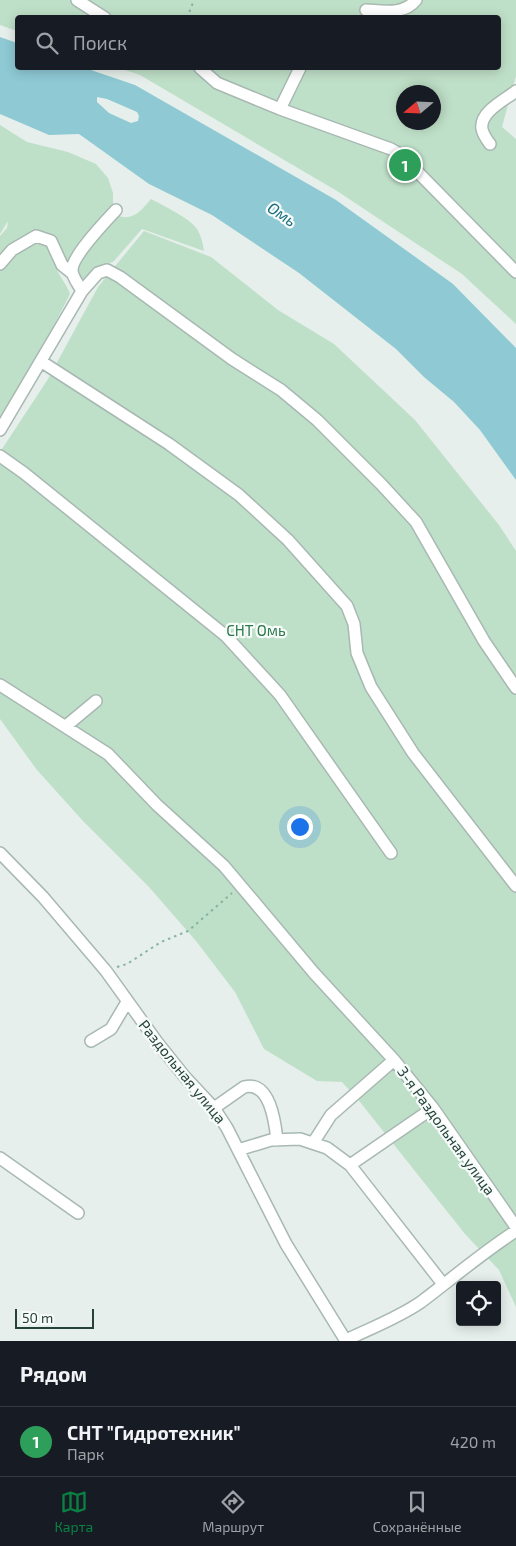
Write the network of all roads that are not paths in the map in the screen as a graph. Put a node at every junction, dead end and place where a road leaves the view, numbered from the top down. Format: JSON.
{"nodes":[{"id":1,"x":77,"y":0,"type":"edge"},
{"id":2,"x":416,"y":0,"type":"edge"},
{"id":3,"x":366,"y":10,"type":"dead end"},
{"id":4,"x":100,"y":15,"type":"edge"},
{"id":5,"x":202,"y":70,"type":"edge"},
{"id":6,"x":299,"y":70,"type":"edge"},
{"id":7,"x":516,"y":91,"type":"edge"},
{"id":8,"x":280,"y":109,"type":"junction"},
{"id":9,"x":490,"y":144,"type":"dead end"},
{"id":10,"x":116,"y":210,"type":"dead end"},
{"id":11,"x":0,"y":264,"type":"edge"},
{"id":12,"x":516,"y":272,"type":"edge"},
{"id":13,"x":72,"y":273,"type":"junction"},
{"id":14,"x":82,"y":291,"type":"junction"},
{"id":15,"x":42,"y":362,"type":"junction"},
{"id":16,"x":0,"y":430,"type":"edge"},
{"id":17,"x":0,"y":456,"type":"edge"},
{"id":18,"x":0,"y":685,"type":"edge"},
{"id":19,"x":516,"y":688,"type":"edge"},
{"id":20,"x":96,"y":701,"type":"dead end"},
{"id":21,"x":66,"y":726,"type":"junction"},
{"id":22,"x":391,"y":853,"type":"dead end"},
{"id":23,"x":4,"y":856,"type":"edge"},
{"id":24,"x":0,"y":869,"type":"edge"},
{"id":25,"x":516,"y":886,"type":"edge"},
{"id":26,"x":127,"y":1002,"type":"junction"},
{"id":27,"x":91,"y":1041,"type":"dead end"},
{"id":28,"x":394,"y":1060,"type":"junction"},
{"id":29,"x":214,"y":1108,"type":"junction"},
{"id":30,"x":432,"y":1108,"type":"junction"},
{"id":31,"x":277,"y":1140,"type":"junction"},
{"id":32,"x":313,"y":1143,"type":"junction"},
{"id":33,"x":238,"y":1150,"type":"junction"},
{"id":34,"x":0,"y":1158,"type":"edge"},
{"id":35,"x":350,"y":1165,"type":"junction"},
{"id":36,"x":78,"y":1213,"type":"dead end"},
{"id":37,"x":516,"y":1229,"type":"edge"},
{"id":38,"x":443,"y":1284,"type":"junction"},
{"id":39,"x":346,"y":1340,"type":"edge"}],
"edges":[{"from":1,"to":4,"type":"street"},
{"from":2,"to":3,"type":"street"},
{"from":5,"to":8,"type":"street"},
{"from":6,"to":8,"type":"street"},
{"from":7,"to":9,"type":"street"},
{"from":8,"to":12,"type":"street"},
{"from":10,"to":13,"type":"street"},
{"from":11,"to":13,"type":"street"},
{"from":13,"to":14,"type":"street"},
{"from":14,"to":15,"type":"street"},
{"from":14,"to":19,"type":"street"},
{"from":15,"to":16,"type":"street"},
{"from":15,"to":25,"type":"street"},
{"from":17,"to":22,"type":"street"},
{"from":18,"to":21,"type":"street","name":"3-я Раздольная улица"},
{"from":20,"to":21,"type":"street"},
{"from":21,"to":28,"type":"street","name":"3-я Раздольная улица"},
{"from":23,"to":24,"type":"street"},
{"from":23,"to":26,"type":"street","name":"Раздольная улица"},
{"from":26,"to":27,"type":"street"},
{"from":26,"to":29,"type":"street","name":"Раздольная улица"},
{"from":28,"to":30,"type":"street","name":"3-я Раздольная улица"},
{"from":28,"to":32,"type":"street"},
{"from":29,"to":31,"type":"street"},
{"from":29,"to":33,"type":"street","name":"Раздольная улица"},
{"from":30,"to":35,"type":"street"},
{"from":30,"to":37,"type":"street","name":"3-я Раздольная улица"},
{"from":31,"to":32,"type":"street"},
{"from":31,"to":33,"type":"street"},
{"from":32,"to":35,"type":"street"},
{"from":33,"to":39,"type":"street","name":"Раздольная улица"},
{"from":34,"to":36,"type":"street"},
{"from":35,"to":38,"type":"street"},
{"from":37,"to":38,"type":"street"},
{"from":38,"to":39,"type":"street"}]}
